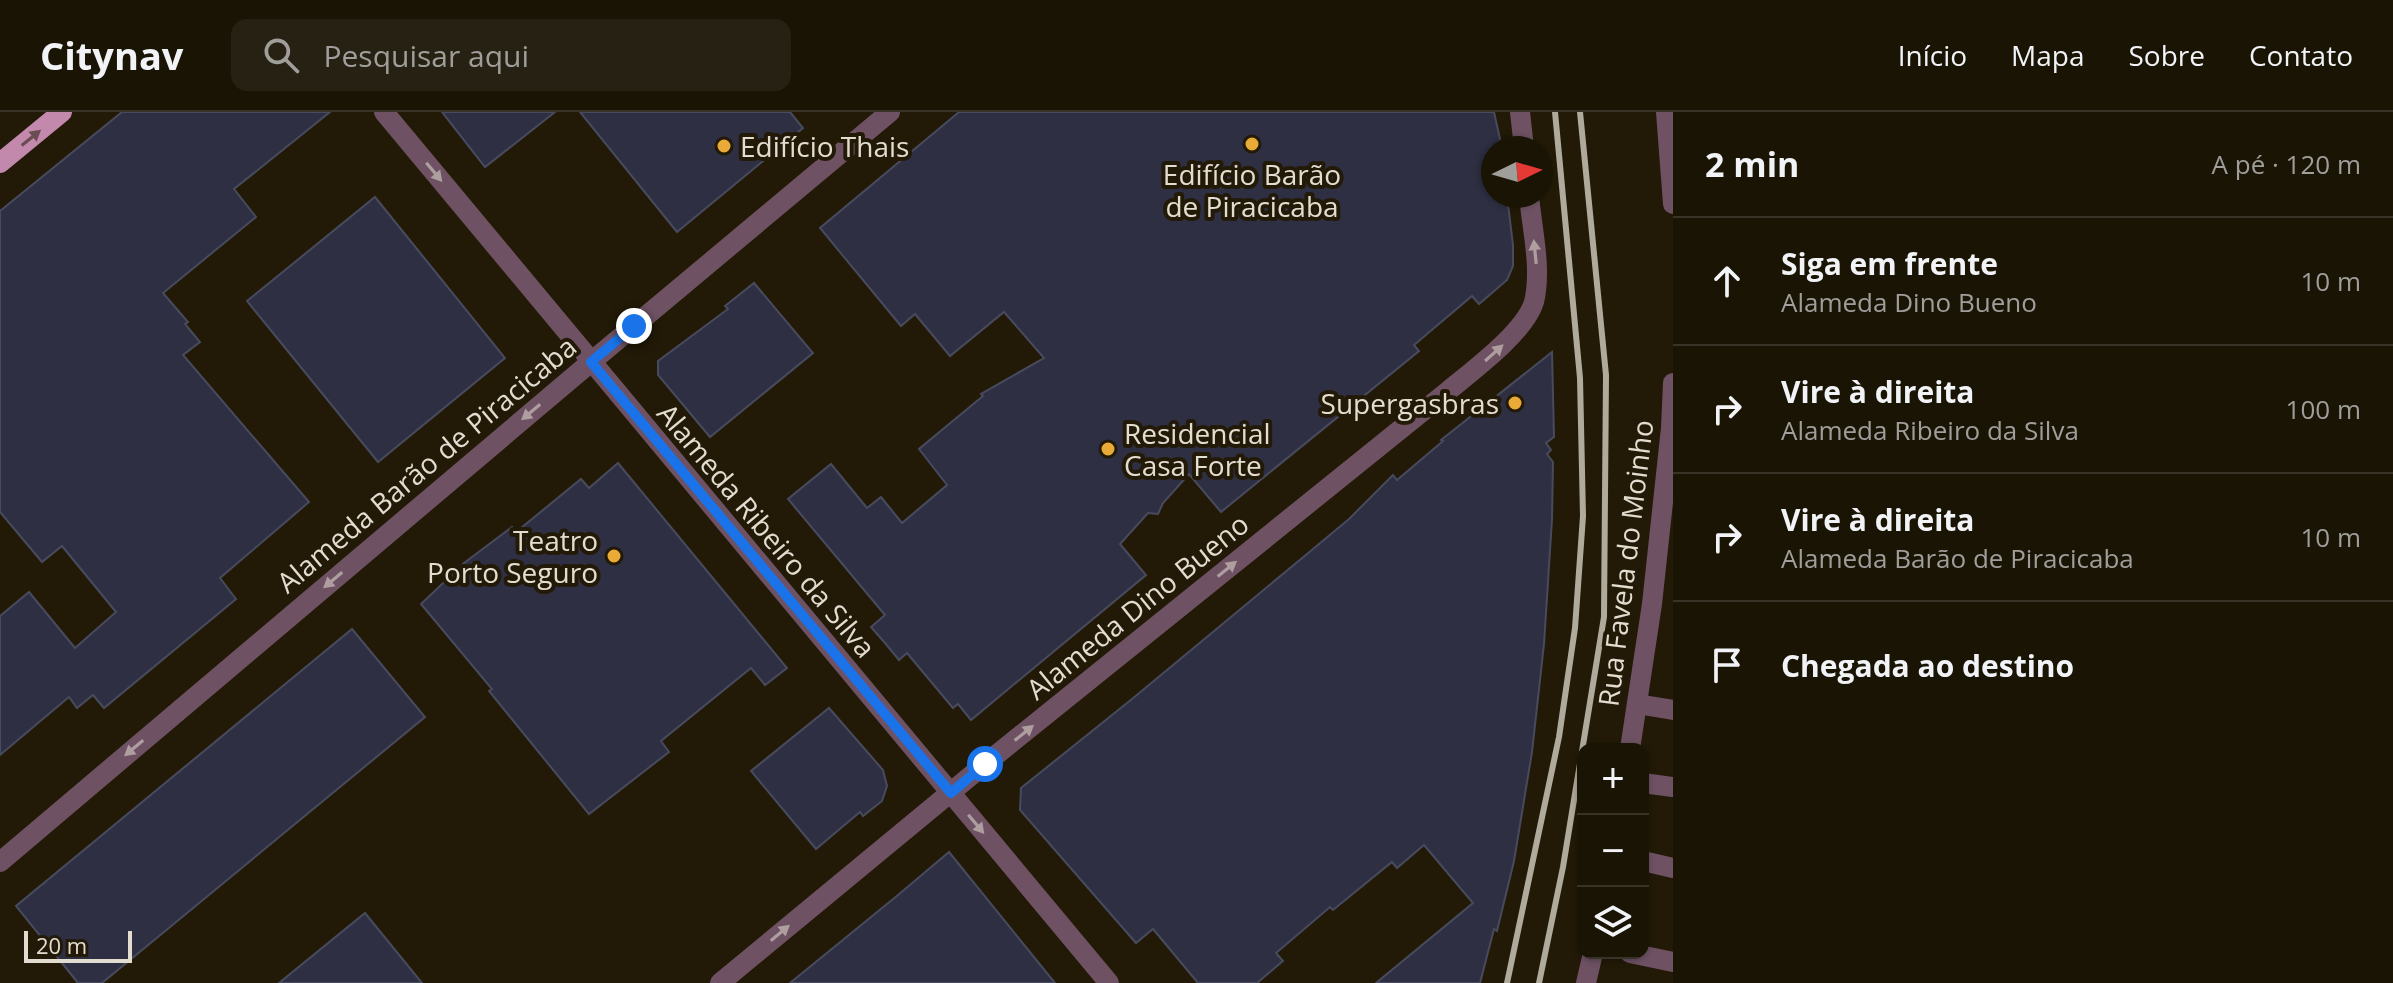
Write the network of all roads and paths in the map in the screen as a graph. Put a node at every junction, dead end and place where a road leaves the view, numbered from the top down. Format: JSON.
{"nodes":[{"id":1,"x":62,"y":112,"type":"edge"},
{"id":2,"x":384,"y":112,"type":"edge"},
{"id":3,"x":890,"y":112,"type":"edge"},
{"id":4,"x":1520,"y":112,"type":"edge"},
{"id":5,"x":1666,"y":112,"type":"edge"},
{"id":6,"x":1523,"y":136,"type":"edge"},
{"id":7,"x":0,"y":163,"type":"edge"},
{"id":8,"x":1673,"y":204,"type":"edge"},
{"id":9,"x":1530,"y":208,"type":"edge"},
{"id":10,"x":591,"y":362,"type":"junction"},
{"id":11,"x":1673,"y":383,"type":"edge"},
{"id":12,"x":1672,"y":428,"type":"edge"},
{"id":13,"x":1666,"y":528,"type":"edge"},
{"id":14,"x":1652,"y":604,"type":"junction"},
{"id":15,"x":1673,"y":607,"type":"edge"},
{"id":16,"x":1637,"y":704,"type":"junction"},
{"id":17,"x":1673,"y":710,"type":"edge"},
{"id":18,"x":1631,"y":743,"type":"edge"},
{"id":19,"x":1649,"y":784,"type":"edge"},
{"id":20,"x":1673,"y":787,"type":"edge"},
{"id":21,"x":951,"y":793,"type":"junction"},
{"id":22,"x":0,"y":862,"type":"edge"},
{"id":23,"x":1649,"y":862,"type":"edge"},
{"id":24,"x":1673,"y":868,"type":"edge"},
{"id":25,"x":1649,"y":957,"type":"edge"},
{"id":26,"x":1592,"y":959,"type":"edge"},
{"id":27,"x":1673,"y":962,"type":"edge"},
{"id":28,"x":720,"y":983,"type":"edge"},
{"id":29,"x":1109,"y":983,"type":"edge"},
{"id":30,"x":1586,"y":983,"type":"edge"}],
"edges":[{"from":7,"to":1,"type":"main road","one_way":true},
{"from":2,"to":10,"type":"street","name":"Alameda Ribeiro da Silva","one_way":true},
{"from":3,"to":10,"type":"street","name":"Alameda Barão de Piracicaba"},
{"from":4,"to":6,"type":"street"},
{"from":5,"to":8,"type":"street"},
{"from":21,"to":9,"type":"street","name":"Alameda Dino Bueno","one_way":true},
{"from":10,"to":21,"type":"street","name":"Alameda Ribeiro da Silva"},
{"from":10,"to":22,"type":"street","name":"Alameda Barão de Piracicaba","one_way":true},
{"from":11,"to":12,"type":"street","name":"Rua Favela do Moinho"},
{"from":12,"to":13,"type":"street","name":"Rua Favela do Moinho"},
{"from":13,"to":14,"type":"street","name":"Rua Favela do Moinho"},
{"from":14,"to":15,"type":"street"},
{"from":14,"to":16,"type":"street","name":"Rua Favela do Moinho"},
{"from":16,"to":17,"type":"street"},
{"from":16,"to":18,"type":"street","name":"Rua Favela do Moinho"},
{"from":19,"to":20,"type":"street"},
{"from":28,"to":21,"type":"street","name":"Alameda Dino Bueno","one_way":true},
{"from":21,"to":29,"type":"street","name":"Alameda Ribeiro da Silva","one_way":true},
{"from":23,"to":24,"type":"street"},
{"from":25,"to":27,"type":"street"},
{"from":26,"to":30,"type":"street"}]}
